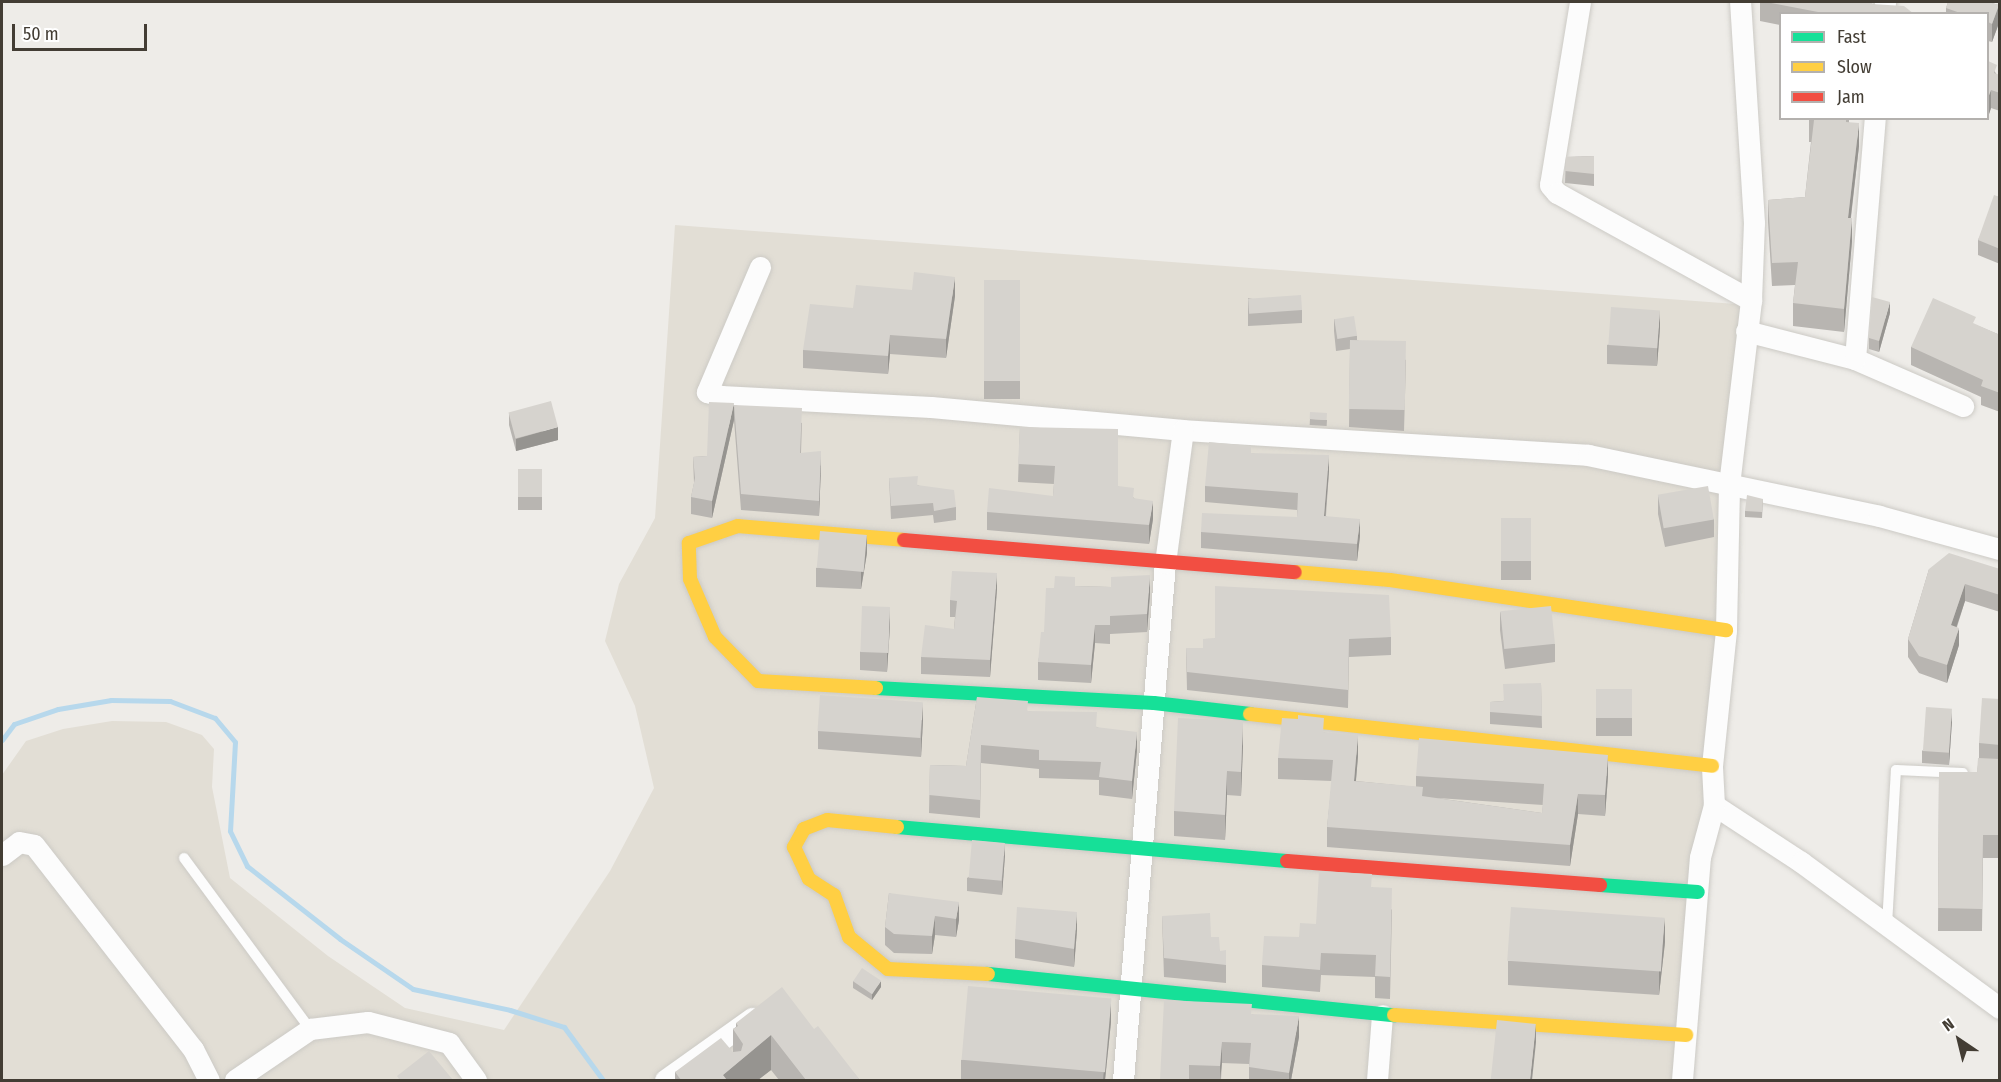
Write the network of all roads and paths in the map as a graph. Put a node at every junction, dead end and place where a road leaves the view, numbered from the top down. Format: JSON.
{"nodes":[{"id":1,"x":1580,"y":2,"type":"edge"},
{"id":2,"x":1740,"y":2,"type":"edge"},
{"id":3,"x":1875,"y":120,"type":"edge"},
{"id":4,"x":760,"y":267,"type":"dead end"},
{"id":5,"x":1751,"y":300,"type":"junction"},
{"id":6,"x":1746,"y":331,"type":"junction"},
{"id":7,"x":1855,"y":359,"type":"junction"},
{"id":8,"x":1963,"y":406,"type":"dead end"},
{"id":9,"x":1183,"y":430,"type":"junction"},
{"id":10,"x":1729,"y":485,"type":"junction"},
{"id":11,"x":2000,"y":549,"type":"edge"},
{"id":12,"x":1165,"y":563,"type":"junction"},
{"id":13,"x":1726,"y":630,"type":"junction"},
{"id":14,"x":1154,"y":703,"type":"junction"},
{"id":15,"x":1712,"y":766,"type":"junction"},
{"id":16,"x":1977,"y":773,"type":"edge"},
{"id":17,"x":1714,"y":805,"type":"junction"},
{"id":18,"x":1142,"y":849,"type":"junction"},
{"id":19,"x":2,"y":855,"type":"edge"},
{"id":20,"x":184,"y":858,"type":"dead end"},
{"id":21,"x":1698,"y":892,"type":"junction"},
{"id":22,"x":1887,"y":925,"type":"junction"},
{"id":23,"x":1130,"y":990,"type":"junction"},
{"id":24,"x":2000,"y":1008,"type":"edge"},
{"id":25,"x":1382,"y":1014,"type":"junction"},
{"id":26,"x":752,"y":1018,"type":"edge"},
{"id":27,"x":310,"y":1029,"type":"junction"},
{"id":28,"x":1686,"y":1035,"type":"junction"},
{"id":29,"x":208,"y":1080,"type":"edge"},
{"id":30,"x":235,"y":1080,"type":"edge"},
{"id":31,"x":476,"y":1080,"type":"edge"},
{"id":32,"x":664,"y":1080,"type":"edge"},
{"id":33,"x":1123,"y":1080,"type":"edge"},
{"id":34,"x":1377,"y":1080,"type":"edge"},
{"id":35,"x":1682,"y":1080,"type":"edge"}],
"edges":[{"from":1,"to":5,"type":"street"},
{"from":2,"to":5,"type":"street"},
{"from":3,"to":7,"type":"street"},
{"from":4,"to":9,"type":"street"},
{"from":5,"to":6,"type":"street"},
{"from":6,"to":7,"type":"street"},
{"from":6,"to":10,"type":"street"},
{"from":7,"to":8,"type":"street"},
{"from":9,"to":10,"type":"street"},
{"from":9,"to":12,"type":"street"},
{"from":10,"to":11,"type":"street"},
{"from":10,"to":13,"type":"street"},
{"from":12,"to":13,"type":"street"},
{"from":12,"to":14,"type":"street"},
{"from":12,"to":14,"type":"street"},
{"from":13,"to":15,"type":"street"},
{"from":14,"to":15,"type":"street"},
{"from":14,"to":18,"type":"street"},
{"from":15,"to":17,"type":"street"},
{"from":16,"to":22,"type":"lane"},
{"from":17,"to":21,"type":"street"},
{"from":17,"to":22,"type":"street"},
{"from":18,"to":21,"type":"street"},
{"from":18,"to":23,"type":"street"},
{"from":18,"to":23,"type":"street"},
{"from":19,"to":29,"type":"street"},
{"from":20,"to":27,"type":"lane"},
{"from":21,"to":28,"type":"street"},
{"from":22,"to":24,"type":"street"},
{"from":23,"to":25,"type":"street"},
{"from":23,"to":33,"type":"street"},
{"from":25,"to":28,"type":"street"},
{"from":25,"to":34,"type":"street"},
{"from":26,"to":32,"type":"street"},
{"from":27,"to":30,"type":"street"},
{"from":27,"to":31,"type":"street"},
{"from":28,"to":35,"type":"street"}]}
